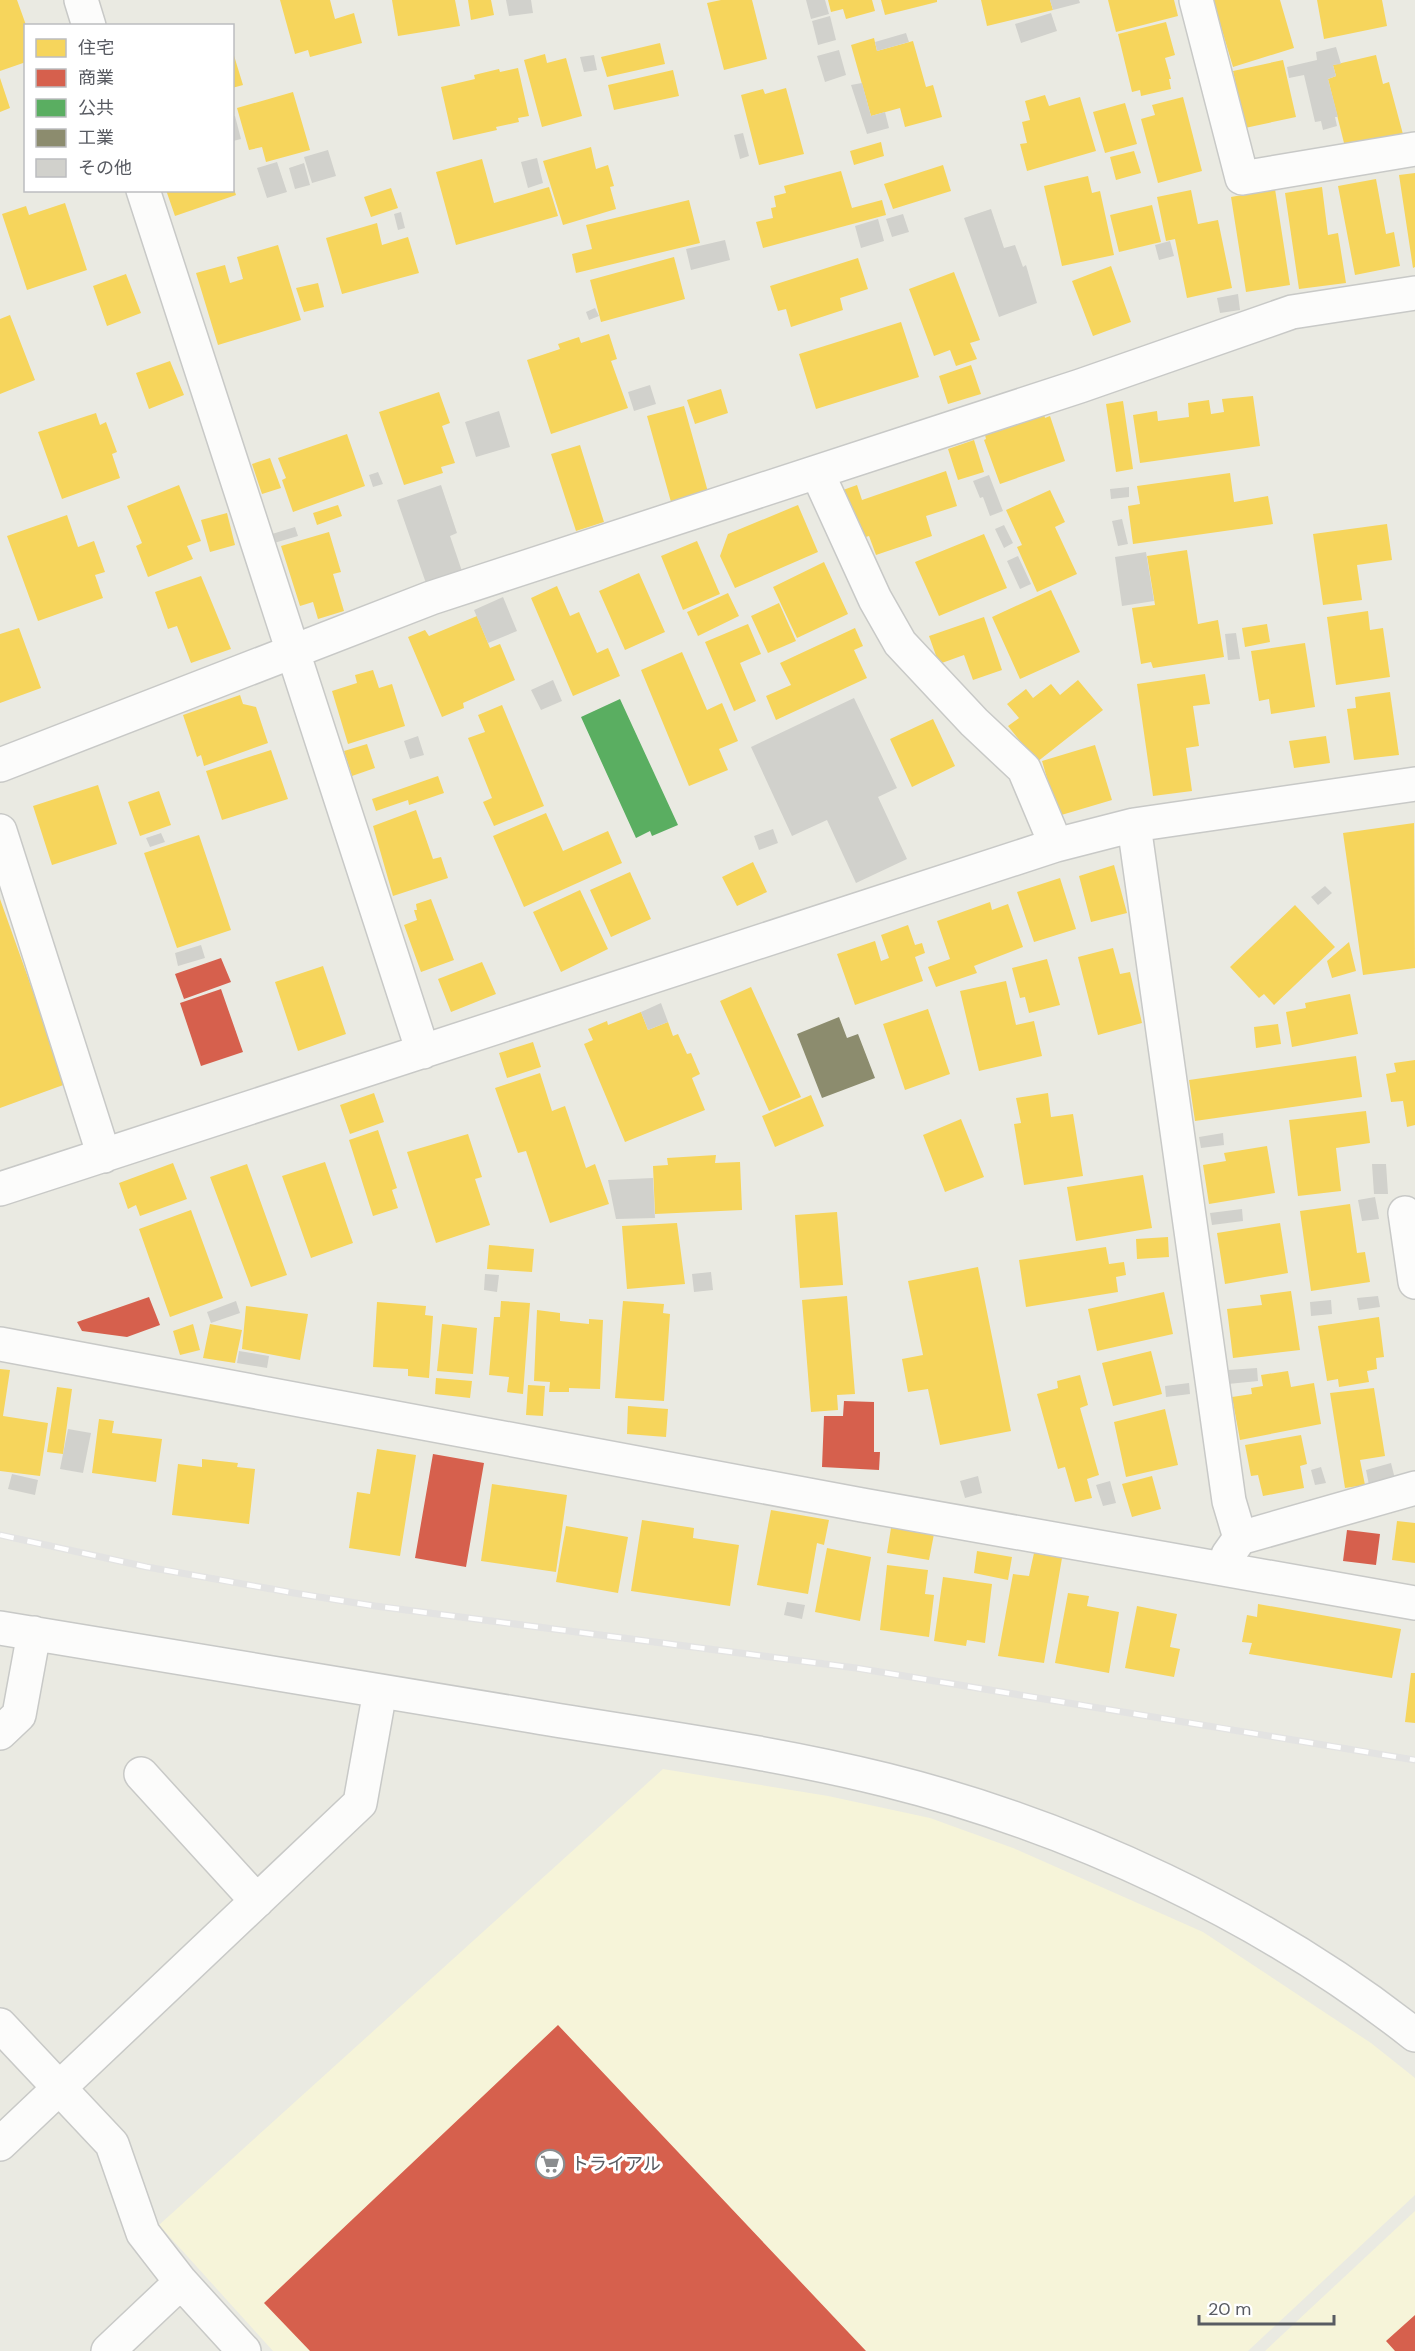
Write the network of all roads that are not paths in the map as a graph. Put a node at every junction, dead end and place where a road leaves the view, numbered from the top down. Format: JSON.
{"nodes":[{"id":1,"x":81,"y":0,"type":"edge"},
{"id":2,"x":1196,"y":0,"type":"edge"},
{"id":3,"x":88,"y":24,"type":"edge"},
{"id":4,"x":1415,"y":149,"type":"edge"},
{"id":5,"x":144,"y":192,"type":"edge"},
{"id":6,"x":1415,"y":294,"type":"edge"},
{"id":7,"x":817,"y":472,"type":"junction"},
{"id":8,"x":292,"y":653,"type":"junction"},
{"id":9,"x":0,"y":765,"type":"edge"},
{"id":10,"x":1415,"y":784,"type":"edge"},
{"id":11,"x":1134,"y":825,"type":"junction"},
{"id":12,"x":0,"y":831,"type":"edge"},
{"id":13,"x":1056,"y":845,"type":"junction"},
{"id":14,"x":423,"y":1052,"type":"junction"},
{"id":15,"x":104,"y":1156,"type":"junction"},
{"id":16,"x":0,"y":1190,"type":"edge"},
{"id":17,"x":1405,"y":1213,"type":"dead end"},
{"id":18,"x":1415,"y":1282,"type":"edge"},
{"id":19,"x":0,"y":1344,"type":"edge"},
{"id":20,"x":1415,"y":1488,"type":"edge"},
{"id":21,"x":1240,"y":1538,"type":"junction"},
{"id":22,"x":1218,"y":1569,"type":"junction"},
{"id":23,"x":1415,"y":1603,"type":"edge"},
{"id":24,"x":0,"y":1628,"type":"edge"},
{"id":25,"x":34,"y":1633,"type":"junction"},
{"id":26,"x":380,"y":1691,"type":"junction"},
{"id":27,"x":0,"y":1733,"type":"edge"},
{"id":28,"x":141,"y":1774,"type":"dead end"},
{"id":29,"x":257,"y":1901,"type":"junction"},
{"id":30,"x":0,"y":2025,"type":"edge"},
{"id":31,"x":1415,"y":2035,"type":"edge"},
{"id":32,"x":60,"y":2087,"type":"junction"},
{"id":33,"x":0,"y":2144,"type":"edge"},
{"id":34,"x":181,"y":2282,"type":"junction"},
{"id":35,"x":108,"y":2351,"type":"edge"},
{"id":36,"x":244,"y":2351,"type":"edge"}],
"edges":[{"from":1,"to":3,"type":"street"},
{"from":2,"to":4,"type":"street"},
{"from":5,"to":8,"type":"street"},
{"from":6,"to":7,"type":"street"},
{"from":7,"to":8,"type":"street"},
{"from":7,"to":13,"type":"street"},
{"from":8,"to":9,"type":"street"},
{"from":8,"to":14,"type":"street"},
{"from":10,"to":11,"type":"street"},
{"from":11,"to":13,"type":"street"},
{"from":11,"to":21,"type":"street"},
{"from":12,"to":15,"type":"street"},
{"from":13,"to":14,"type":"street"},
{"from":14,"to":15,"type":"street"},
{"from":15,"to":16,"type":"street"},
{"from":17,"to":18,"type":"street"},
{"from":19,"to":22,"type":"street"},
{"from":20,"to":21,"type":"street"},
{"from":21,"to":22,"type":"street"},
{"from":22,"to":23,"type":"street"},
{"from":24,"to":25,"type":"street"},
{"from":25,"to":26,"type":"street"},
{"from":25,"to":27,"type":"street"},
{"from":26,"to":29,"type":"street"},
{"from":26,"to":31,"type":"street"},
{"from":28,"to":29,"type":"street"},
{"from":29,"to":32,"type":"street"},
{"from":30,"to":32,"type":"street"},
{"from":32,"to":33,"type":"street"},
{"from":32,"to":34,"type":"street"},
{"from":34,"to":35,"type":"street"},
{"from":34,"to":36,"type":"street"}]}
